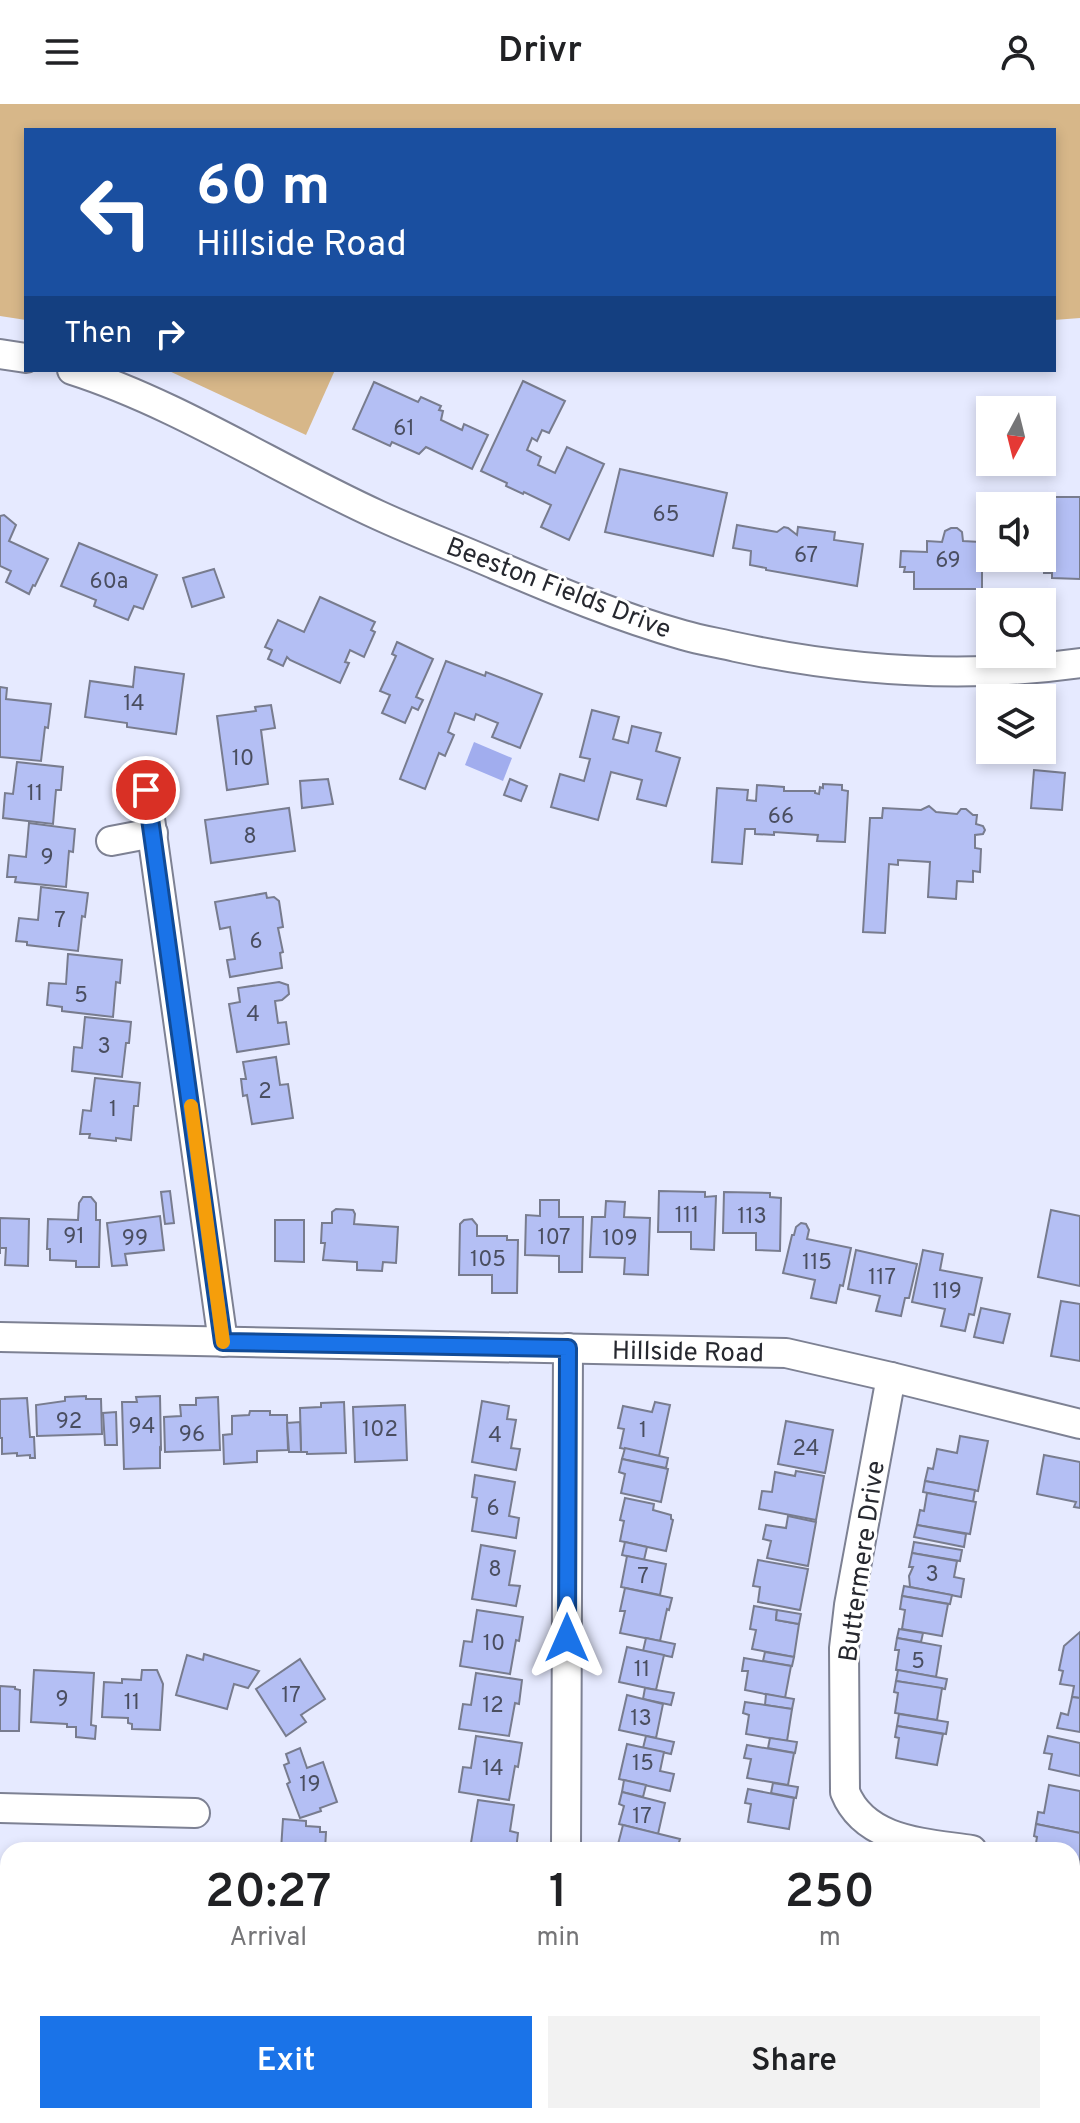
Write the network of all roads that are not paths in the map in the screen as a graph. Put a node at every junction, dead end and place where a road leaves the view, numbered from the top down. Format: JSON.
{"nodes":[{"id":1,"x":0,"y":354,"type":"edge"},
{"id":2,"x":24,"y":358,"type":"edge"},
{"id":3,"x":77,"y":372,"type":"edge"},
{"id":4,"x":1080,"y":663,"type":"edge"},
{"id":5,"x":146,"y":790,"type":"dead end"},
{"id":6,"x":153,"y":833,"type":"junction"},
{"id":7,"x":111,"y":841,"type":"dead end"},
{"id":8,"x":0,"y":1337,"type":"edge"},
{"id":9,"x":223,"y":1342,"type":"junction"},
{"id":10,"x":568,"y":1348,"type":"junction"},
{"id":11,"x":891,"y":1377,"type":"junction"},
{"id":12,"x":1080,"y":1424,"type":"edge"},
{"id":13,"x":0,"y":1808,"type":"edge"},
{"id":14,"x":195,"y":1813,"type":"dead end"},
{"id":15,"x":566,"y":1842,"type":"edge"},
{"id":16,"x":922,"y":1842,"type":"edge"}],
"edges":[{"from":1,"to":2,"type":"street"},
{"from":3,"to":4,"type":"street","name":"Beeston Fields Drive"},
{"from":5,"to":6,"type":"street"},
{"from":6,"to":7,"type":"street"},
{"from":6,"to":9,"type":"street"},
{"from":8,"to":9,"type":"street","name":"Hillside Road"},
{"from":9,"to":10,"type":"street","name":"Hillside Road"},
{"from":10,"to":11,"type":"street","name":"Hillside Road"},
{"from":10,"to":15,"type":"street"},
{"from":11,"to":12,"type":"street","name":"Hillside Road"},
{"from":11,"to":16,"type":"street","name":"Buttermere Drive"},
{"from":13,"to":14,"type":"street"}]}
